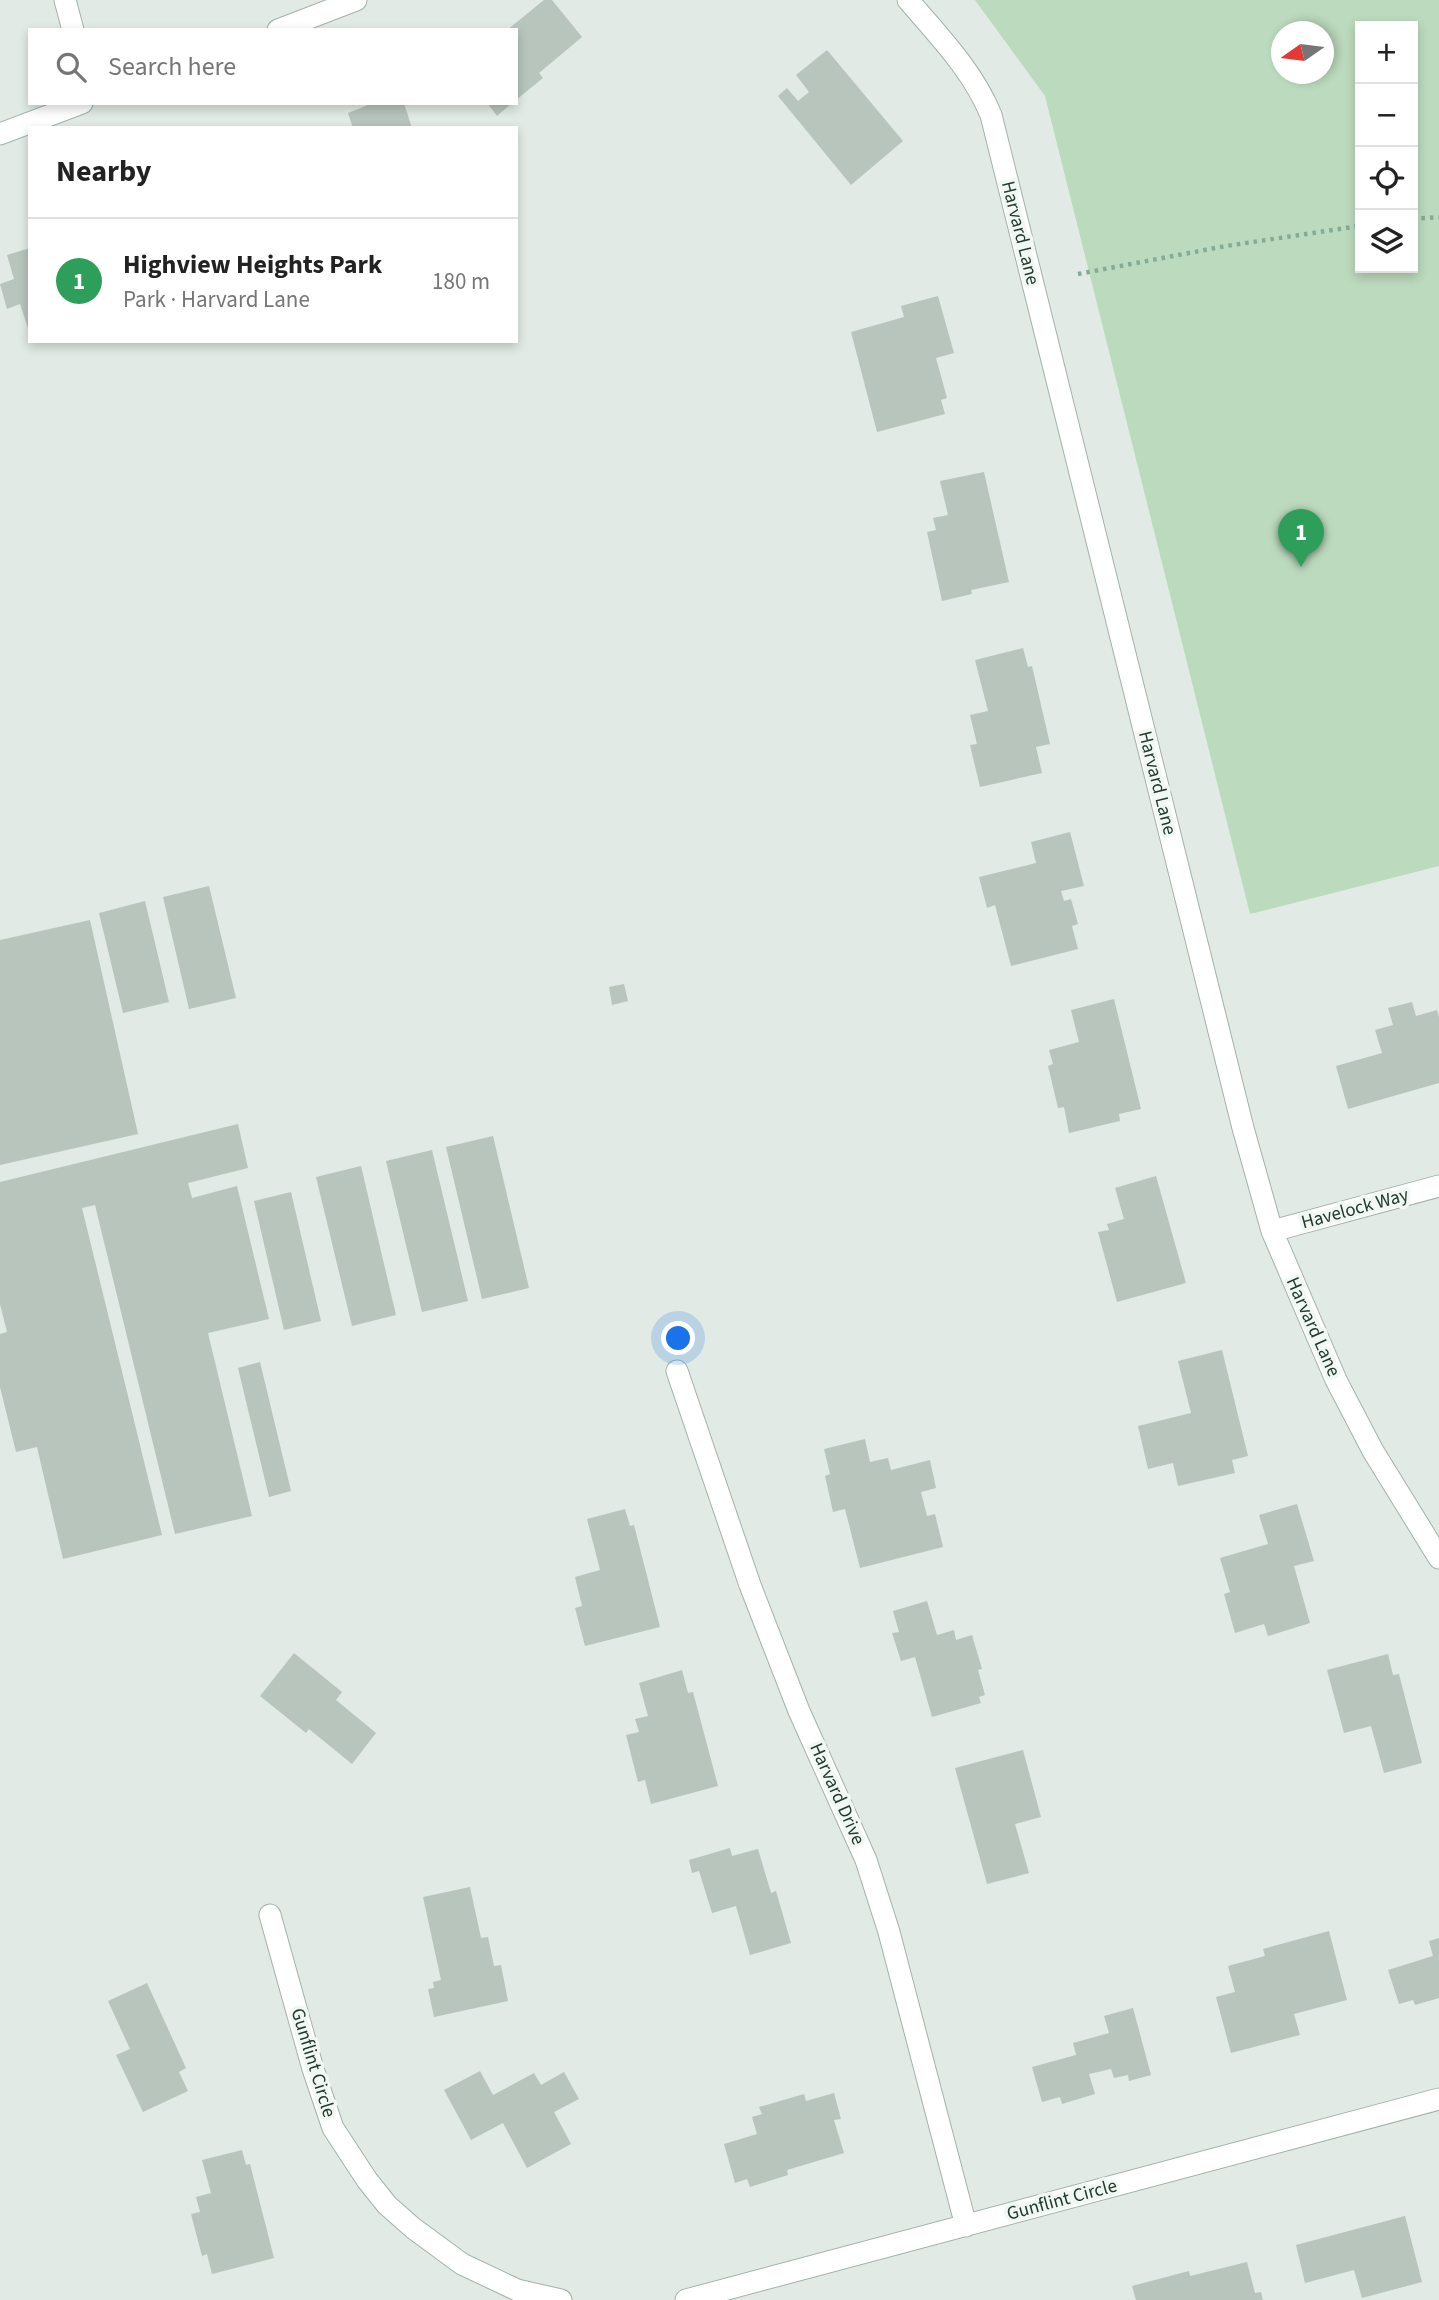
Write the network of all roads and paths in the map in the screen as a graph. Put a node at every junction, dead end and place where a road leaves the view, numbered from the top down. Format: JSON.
{"nodes":[{"id":1,"x":65,"y":0,"type":"edge"},
{"id":2,"x":356,"y":0,"type":"edge"},
{"id":3,"x":908,"y":0,"type":"edge"},
{"id":4,"x":72,"y":28,"type":"edge"},
{"id":5,"x":283,"y":28,"type":"edge"},
{"id":6,"x":77,"y":105,"type":"edge"},
{"id":7,"x":0,"y":134,"type":"edge"},
{"id":8,"x":1439,"y":217,"type":"edge"},
{"id":9,"x":1418,"y":219,"type":"edge"},
{"id":10,"x":1355,"y":227,"type":"edge"},
{"id":11,"x":1078,"y":274,"type":"dead end"},
{"id":12,"x":1439,"y":1186,"type":"edge"},
{"id":13,"x":1272,"y":1231,"type":"junction"},
{"id":14,"x":677,"y":1371,"type":"dead end"},
{"id":15,"x":1439,"y":1558,"type":"edge"},
{"id":16,"x":270,"y":1915,"type":"dead end"},
{"id":17,"x":1439,"y":2099,"type":"edge"},
{"id":18,"x":967,"y":2226,"type":"junction"},
{"id":19,"x":561,"y":2300,"type":"edge"},
{"id":20,"x":686,"y":2300,"type":"edge"}],
"edges":[{"from":1,"to":4,"type":"street"},
{"from":2,"to":5,"type":"street"},
{"from":3,"to":13,"type":"street","name":"Harvard Lane"},
{"from":6,"to":7,"type":"street"},
{"from":8,"to":9,"type":"path"},
{"from":10,"to":11,"type":"path"},
{"from":12,"to":13,"type":"street","name":"Havelock Way"},
{"from":13,"to":15,"type":"street","name":"Harvard Lane"},
{"from":14,"to":18,"type":"street","name":"Harvard Drive"},
{"from":16,"to":19,"type":"street","name":"Gunflint Circle"},
{"from":17,"to":18,"type":"street","name":"Gunflint Circle"},
{"from":18,"to":20,"type":"street","name":"Gunflint Circle"}]}
